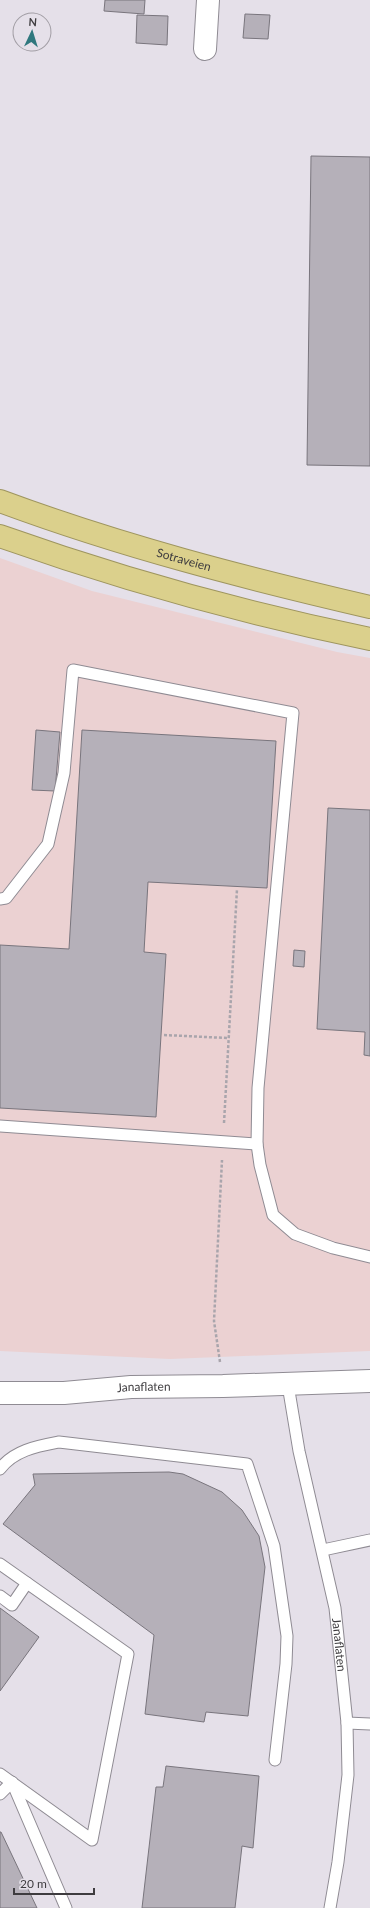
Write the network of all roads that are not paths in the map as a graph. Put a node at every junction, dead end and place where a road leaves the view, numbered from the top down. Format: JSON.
{"nodes":[{"id":1,"x":208,"y":0,"type":"edge"},
{"id":2,"x":205,"y":49,"type":"dead end"},
{"id":3,"x":0,"y":501,"type":"edge"},
{"id":4,"x":0,"y":536,"type":"edge"},
{"id":5,"x":370,"y":607,"type":"edge"},
{"id":6,"x":370,"y":639,"type":"edge"},
{"id":7,"x":0,"y":899,"type":"edge"},
{"id":8,"x":0,"y":1126,"type":"edge"},
{"id":9,"x":257,"y":1144,"type":"junction"},
{"id":10,"x":370,"y":1257,"type":"edge"},
{"id":11,"x":370,"y":1381,"type":"edge"},
{"id":12,"x":288,"y":1385,"type":"junction"},
{"id":13,"x":0,"y":1393,"type":"edge"},
{"id":14,"x":0,"y":1469,"type":"edge"},
{"id":15,"x":370,"y":1540,"type":"edge"},
{"id":16,"x":323,"y":1550,"type":"junction"},
{"id":17,"x":0,"y":1564,"type":"edge"},
{"id":18,"x":27,"y":1583,"type":"junction"},
{"id":19,"x":0,"y":1596,"type":"edge"},
{"id":20,"x":347,"y":1723,"type":"junction"},
{"id":21,"x":370,"y":1724,"type":"edge"},
{"id":22,"x":275,"y":1760,"type":"dead end"},
{"id":23,"x":0,"y":1774,"type":"edge"},
{"id":24,"x":12,"y":1782,"type":"junction"},
{"id":25,"x":0,"y":1794,"type":"edge"},
{"id":26,"x":66,"y":1908,"type":"edge"},
{"id":27,"x":330,"y":1908,"type":"edge"}],
"edges":[{"from":1,"to":2,"type":"street"},
{"from":3,"to":5,"type":"highway","name":"Sotraveien"},
{"from":4,"to":6,"type":"highway"},
{"from":7,"to":9,"type":"lane"},
{"from":8,"to":9,"type":"lane"},
{"from":9,"to":10,"type":"lane"},
{"from":11,"to":12,"type":"street","name":"Janaflaten"},
{"from":12,"to":13,"type":"street","name":"Janaflaten"},
{"from":12,"to":16,"type":"lane","name":"Janaflaten"},
{"from":14,"to":22,"type":"lane"},
{"from":15,"to":16,"type":"lane"},
{"from":16,"to":20,"type":"lane","name":"Janaflaten"},
{"from":17,"to":18,"type":"lane"},
{"from":18,"to":19,"type":"lane"},
{"from":18,"to":24,"type":"lane"},
{"from":20,"to":21,"type":"lane"},
{"from":20,"to":27,"type":"lane","name":"Janaflaten"},
{"from":23,"to":24,"type":"lane"},
{"from":24,"to":25,"type":"lane"},
{"from":24,"to":26,"type":"lane"}]}
